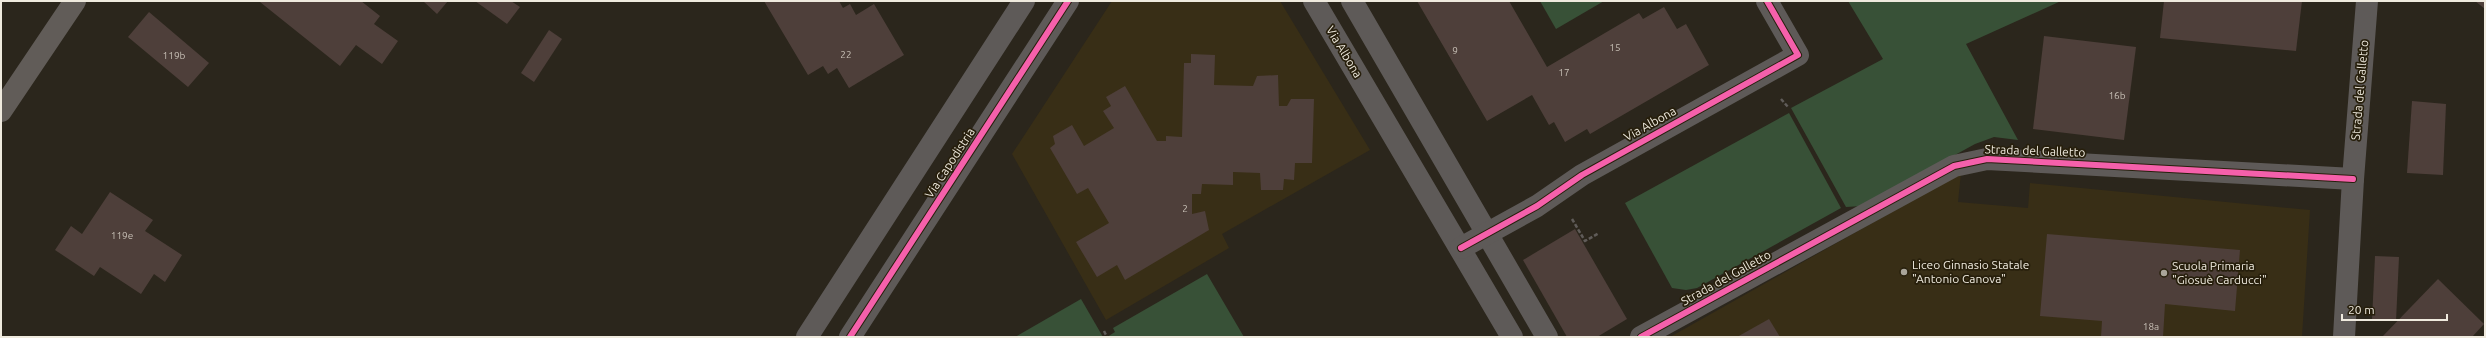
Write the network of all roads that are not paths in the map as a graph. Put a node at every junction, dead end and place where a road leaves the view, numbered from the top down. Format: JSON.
{"nodes":[{"id":1,"x":75,"y":1,"type":"edge"},
{"id":2,"x":1024,"y":1,"type":"edge"},
{"id":3,"x":1068,"y":1,"type":"edge"},
{"id":4,"x":1314,"y":1,"type":"edge"},
{"id":5,"x":1352,"y":1,"type":"edge"},
{"id":6,"x":1767,"y":1,"type":"edge"},
{"id":7,"x":2367,"y":1,"type":"edge"},
{"id":8,"x":1,"y":111,"type":"edge"},
{"id":9,"x":2353,"y":179,"type":"junction"},
{"id":10,"x":1487,"y":234,"type":"junction"},
{"id":11,"x":1461,"y":248,"type":"junction"},
{"id":12,"x":807,"y":337,"type":"edge"},
{"id":13,"x":850,"y":337,"type":"edge"},
{"id":14,"x":1512,"y":337,"type":"edge"},
{"id":15,"x":1547,"y":337,"type":"edge"},
{"id":16,"x":1641,"y":337,"type":"edge"},
{"id":17,"x":2344,"y":337,"type":"edge"}],
"edges":[{"from":1,"to":8,"type":"street"},
{"from":2,"to":12,"type":"street"},
{"from":3,"to":13,"type":"street","name":"Via Capodistria"},
{"from":4,"to":11,"type":"street","name":"Via Albona"},
{"from":5,"to":10,"type":"street"},
{"from":6,"to":10,"type":"street","name":"Via Albona"},
{"from":7,"to":9,"type":"street","name":"Strada del Galletto"},
{"from":9,"to":16,"type":"street","name":"Strada del Galletto"},
{"from":9,"to":17,"type":"street","name":"Strada del Galletto"},
{"from":10,"to":11,"type":"street","name":"Via Albona"},
{"from":10,"to":15,"type":"street"},
{"from":11,"to":14,"type":"street","name":"Via Albona"}]}
